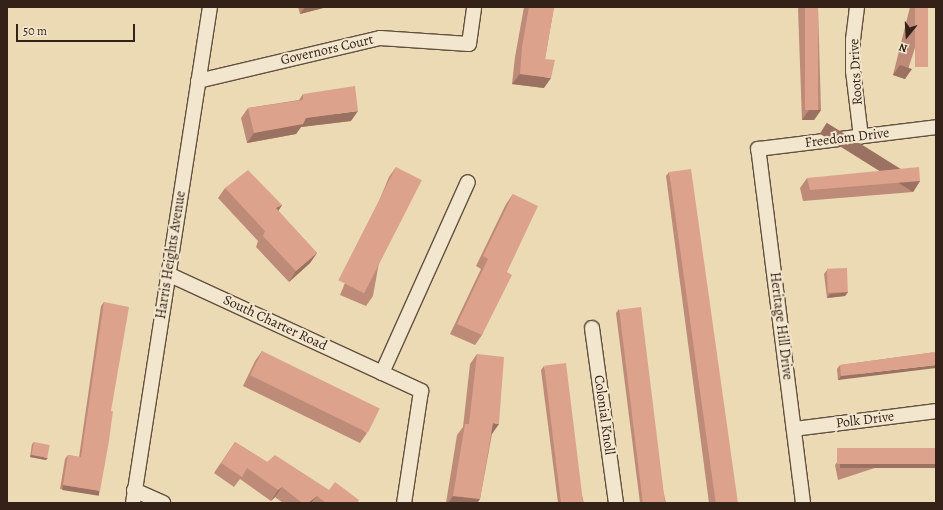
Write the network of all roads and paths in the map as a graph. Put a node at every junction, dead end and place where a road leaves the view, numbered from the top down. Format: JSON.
{"nodes":[{"id":1,"x":210,"y":7,"type":"edge"},
{"id":2,"x":474,"y":7,"type":"edge"},
{"id":3,"x":857,"y":7,"type":"edge"},
{"id":4,"x":198,"y":81,"type":"junction"},
{"id":5,"x":936,"y":127,"type":"edge"},
{"id":6,"x":861,"y":136,"type":"junction"},
{"id":7,"x":758,"y":149,"type":"joint"},
{"id":8,"x":468,"y":182,"type":"dead end"},
{"id":9,"x":168,"y":274,"type":"junction"},
{"id":10,"x":592,"y":328,"type":"dead end"},
{"id":11,"x":382,"y":373,"type":"junction"},
{"id":12,"x":936,"y":411,"type":"edge"},
{"id":13,"x":794,"y":429,"type":"junction"},
{"id":14,"x":133,"y":497,"type":"edge"},
{"id":15,"x":162,"y":503,"type":"edge"},
{"id":16,"x":404,"y":503,"type":"edge"},
{"id":17,"x":616,"y":503,"type":"edge"},
{"id":18,"x":803,"y":503,"type":"edge"}],
"edges":[{"from":1,"to":4,"type":"street","name":"Harris Heights Avenue"},
{"from":2,"to":4,"type":"street","name":"Governors Court"},
{"from":3,"to":6,"type":"street","name":"Roots Drive"},
{"from":4,"to":9,"type":"street","name":"Harris Heights Avenue"},
{"from":5,"to":6,"type":"street","name":"Freedom Drive"},
{"from":6,"to":7,"type":"street","name":"Freedom Drive"},
{"from":7,"to":13,"type":"street","name":"Heritage Hill Drive"},
{"from":8,"to":11,"type":"street"},
{"from":9,"to":11,"type":"street","name":"South Charter Road"},
{"from":9,"to":14,"type":"street","name":"Harris Heights Avenue"},
{"from":10,"to":17,"type":"street","name":"Colonial Knoll"},
{"from":11,"to":16,"type":"street","name":"South Charter Road"},
{"from":12,"to":13,"type":"street","name":"Polk Drive"},
{"from":13,"to":18,"type":"street","name":"Heritage Hill Drive"},
{"from":14,"to":15,"type":"street"}]}
